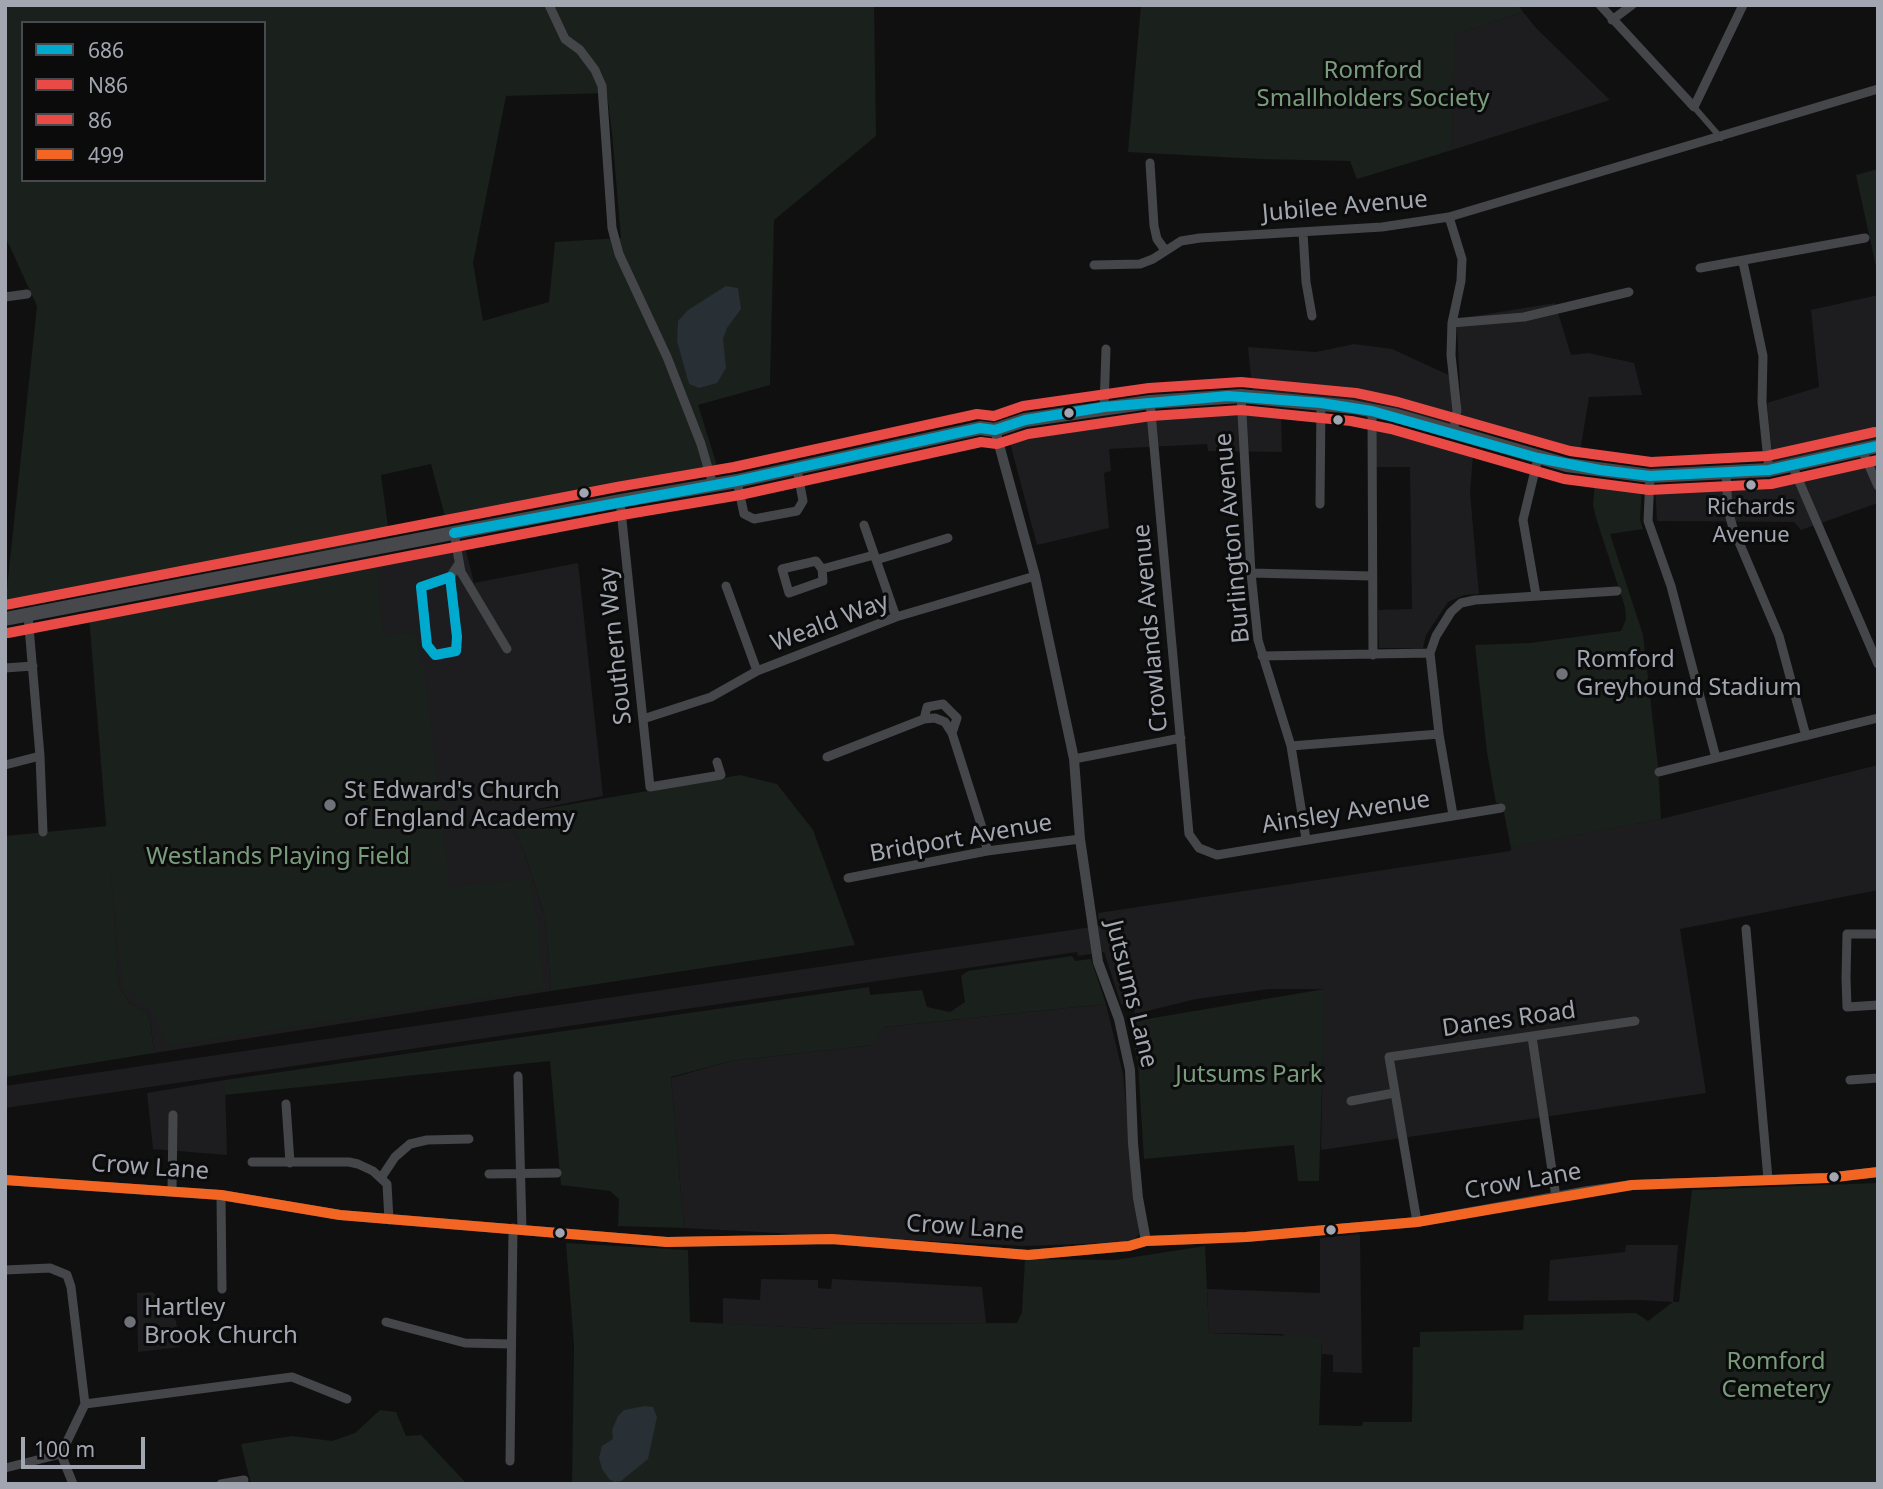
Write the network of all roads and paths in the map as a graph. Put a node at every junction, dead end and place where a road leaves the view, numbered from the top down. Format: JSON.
{"nodes":[{"id":1,"x":549,"y":5,"type":"edge"},
{"id":2,"x":1600,"y":5,"type":"edge"},
{"id":3,"x":1632,"y":5,"type":"edge"},
{"id":4,"x":1743,"y":5,"type":"edge"},
{"id":5,"x":1612,"y":20,"type":"junction"},
{"id":6,"x":1878,"y":89,"type":"edge"},
{"id":7,"x":1694,"y":107,"type":"junction"},
{"id":8,"x":1721,"y":138,"type":"junction"},
{"id":9,"x":1150,"y":163,"type":"dead end"},
{"id":10,"x":1449,"y":217,"type":"junction"},
{"id":11,"x":1303,"y":232,"type":"junction"},
{"id":12,"x":1865,"y":238,"type":"dead end"},
{"id":13,"x":1165,"y":250,"type":"junction"},
{"id":14,"x":1743,"y":262,"type":"junction"},
{"id":15,"x":1094,"y":265,"type":"dead end"},
{"id":16,"x":1700,"y":268,"type":"dead end"},
{"id":17,"x":1629,"y":292,"type":"dead end"},
{"id":18,"x":27,"y":294,"type":"dead end"},
{"id":19,"x":5,"y":298,"type":"edge"},
{"id":20,"x":1312,"y":316,"type":"dead end"},
{"id":21,"x":1452,"y":323,"type":"junction"},
{"id":22,"x":1106,"y":349,"type":"dead end"},
{"id":23,"x":1241,"y":397,"type":"junction"},
{"id":24,"x":1150,"y":402,"type":"junction"},
{"id":25,"x":1321,"y":403,"type":"junction"},
{"id":26,"x":1104,"y":407,"type":"junction"},
{"id":27,"x":1372,"y":411,"type":"junction"},
{"id":28,"x":995,"y":430,"type":"junction"},
{"id":29,"x":1453,"y":432,"type":"junction"},
{"id":30,"x":1878,"y":446,"type":"edge"},
{"id":31,"x":1862,"y":450,"type":"junction"},
{"id":32,"x":1538,"y":458,"type":"junction"},
{"id":33,"x":1792,"y":465,"type":"junction"},
{"id":34,"x":797,"y":469,"type":"junction"},
{"id":35,"x":1769,"y":470,"type":"junction"},
{"id":36,"x":1726,"y":473,"type":"junction"},
{"id":37,"x":1650,"y":476,"type":"junction"},
{"id":38,"x":737,"y":481,"type":"junction"},
{"id":39,"x":713,"y":485,"type":"junction"},
{"id":40,"x":1878,"y":486,"type":"edge"},
{"id":41,"x":620,"y":501,"type":"junction"},
{"id":42,"x":1320,"y":504,"type":"dead end"},
{"id":43,"x":864,"y":525,"type":"dead end"},
{"id":44,"x":454,"y":533,"type":"junction"},
{"id":45,"x":948,"y":538,"type":"dead end"},
{"id":46,"x":875,"y":558,"type":"junction"},
{"id":47,"x":458,"y":565,"type":"junction"},
{"id":48,"x":822,"y":569,"type":"junction"},
{"id":49,"x":1251,"y":573,"type":"junction"},
{"id":50,"x":1035,"y":576,"type":"junction"},
{"id":51,"x":1371,"y":576,"type":"junction"},
{"id":52,"x":450,"y":577,"type":"junction"},
{"id":53,"x":726,"y":586,"type":"dead end"},
{"id":54,"x":1617,"y":591,"type":"dead end"},
{"id":55,"x":1536,"y":595,"type":"junction"},
{"id":56,"x":28,"y":615,"type":"junction"},
{"id":57,"x":896,"y":617,"type":"junction"},
{"id":58,"x":5,"y":620,"type":"edge"},
{"id":59,"x":507,"y":649,"type":"dead end"},
{"id":60,"x":1430,"y":653,"type":"junction"},
{"id":61,"x":1373,"y":655,"type":"junction"},
{"id":62,"x":1262,"y":656,"type":"junction"},
{"id":63,"x":1878,"y":664,"type":"edge"},
{"id":64,"x":33,"y":666,"type":"junction"},
{"id":65,"x":5,"y":668,"type":"edge"},
{"id":66,"x":757,"y":671,"type":"junction"},
{"id":67,"x":1878,"y":718,"type":"edge"},
{"id":68,"x":643,"y":719,"type":"junction"},
{"id":69,"x":924,"y":719,"type":"junction"},
{"id":70,"x":953,"y":733,"type":"junction"},
{"id":71,"x":1438,"y":734,"type":"junction"},
{"id":72,"x":1806,"y":736,"type":"junction"},
{"id":73,"x":1181,"y":738,"type":"junction"},
{"id":74,"x":1291,"y":747,"type":"junction"},
{"id":75,"x":40,"y":756,"type":"junction"},
{"id":76,"x":827,"y":757,"type":"dead end"},
{"id":77,"x":1716,"y":758,"type":"junction"},
{"id":78,"x":1074,"y":759,"type":"junction"},
{"id":79,"x":717,"y":762,"type":"dead end"},
{"id":80,"x":5,"y":765,"type":"edge"},
{"id":81,"x":1659,"y":772,"type":"dead end"},
{"id":82,"x":1501,"y":808,"type":"dead end"},
{"id":83,"x":1453,"y":815,"type":"junction"},
{"id":84,"x":43,"y":832,"type":"dead end"},
{"id":85,"x":1080,"y":839,"type":"junction"},
{"id":86,"x":1306,"y":839,"type":"junction"},
{"id":87,"x":1199,"y":848,"type":"joint"},
{"id":88,"x":987,"y":851,"type":"junction"},
{"id":89,"x":848,"y":878,"type":"dead end"},
{"id":90,"x":1746,"y":929,"type":"dead end"},
{"id":91,"x":1878,"y":934,"type":"edge"},
{"id":92,"x":1878,"y":1005,"type":"edge"},
{"id":93,"x":1635,"y":1021,"type":"dead end"},
{"id":94,"x":1532,"y":1037,"type":"junction"},
{"id":95,"x":518,"y":1076,"type":"dead end"},
{"id":96,"x":1878,"y":1078,"type":"edge"},
{"id":97,"x":1850,"y":1080,"type":"dead end"},
{"id":98,"x":1394,"y":1093,"type":"junction"},
{"id":99,"x":1351,"y":1101,"type":"dead end"},
{"id":100,"x":286,"y":1104,"type":"dead end"},
{"id":101,"x":173,"y":1115,"type":"dead end"},
{"id":102,"x":469,"y":1139,"type":"dead end"},
{"id":103,"x":252,"y":1162,"type":"dead end"},
{"id":104,"x":290,"y":1163,"type":"junction"},
{"id":105,"x":520,"y":1172,"type":"junction"},
{"id":106,"x":1878,"y":1172,"type":"edge"},
{"id":107,"x":557,"y":1173,"type":"dead end"},
{"id":108,"x":489,"y":1174,"type":"dead end"},
{"id":109,"x":381,"y":1178,"type":"junction"},
{"id":110,"x":1768,"y":1179,"type":"junction"},
{"id":111,"x":5,"y":1180,"type":"edge"},
{"id":112,"x":172,"y":1191,"type":"junction"},
{"id":113,"x":221,"y":1195,"type":"junction"},
{"id":114,"x":1556,"y":1197,"type":"junction"},
{"id":115,"x":389,"y":1220,"type":"junction"},
{"id":116,"x":1417,"y":1222,"type":"junction"},
{"id":117,"x":517,"y":1229,"type":"junction"},
{"id":118,"x":1146,"y":1241,"type":"junction"},
{"id":119,"x":5,"y":1270,"type":"edge"},
{"id":120,"x":222,"y":1289,"type":"dead end"},
{"id":121,"x":386,"y":1322,"type":"dead end"},
{"id":122,"x":510,"y":1344,"type":"junction"},
{"id":123,"x":347,"y":1399,"type":"dead end"},
{"id":124,"x":85,"y":1404,"type":"junction"},
{"id":125,"x":61,"y":1454,"type":"junction"},
{"id":126,"x":510,"y":1461,"type":"dead end"},
{"id":127,"x":5,"y":1468,"type":"edge"},
{"id":128,"x":244,"y":1480,"type":"dead end"},
{"id":129,"x":73,"y":1484,"type":"edge"},
{"id":130,"x":221,"y":1484,"type":"edge"}],
"edges":[{"from":1,"to":39,"type":"street"},
{"from":2,"to":5,"type":"street"},
{"from":3,"to":5,"type":"street"},
{"from":4,"to":7,"type":"street"},
{"from":5,"to":7,"type":"street"},
{"from":6,"to":8,"type":"street","name":"Jubilee Avenue"},
{"from":7,"to":8,"type":"street"},
{"from":8,"to":10,"type":"street","name":"Jubilee Avenue"},
{"from":9,"to":13,"type":"street"},
{"from":10,"to":11,"type":"street","name":"Jubilee Avenue"},
{"from":10,"to":21,"type":"street"},
{"from":11,"to":13,"type":"street","name":"Jubilee Avenue"},
{"from":11,"to":20,"type":"street"},
{"from":12,"to":14,"type":"street"},
{"from":13,"to":15,"type":"street","name":"Jubilee Avenue"},
{"from":14,"to":16,"type":"street"},
{"from":14,"to":35,"type":"street"},
{"from":17,"to":21,"type":"street"},
{"from":18,"to":19,"type":"street"},
{"from":21,"to":29,"type":"street"},
{"from":22,"to":26,"type":"street"},
{"from":23,"to":24,"type":"main road"},
{"from":23,"to":25,"type":"main road"},
{"from":23,"to":49,"type":"street","name":"Burlington Avenue"},
{"from":24,"to":26,"type":"main road"},
{"from":24,"to":73,"type":"street","name":"Crowlands Avenue"},
{"from":25,"to":27,"type":"main road"},
{"from":25,"to":42,"type":"street"},
{"from":26,"to":28,"type":"main road"},
{"from":27,"to":29,"type":"main road"},
{"from":27,"to":51,"type":"street"},
{"from":28,"to":34,"type":"main road"},
{"from":28,"to":50,"type":"street","name":"Jutsums Lane"},
{"from":29,"to":32,"type":"main road"},
{"from":30,"to":31,"type":"main road"},
{"from":31,"to":33,"type":"main road"},
{"from":31,"to":40,"type":"street"},
{"from":32,"to":37,"type":"main road"},
{"from":32,"to":55,"type":"street"},
{"from":33,"to":35,"type":"main road"},
{"from":33,"to":63,"type":"street"},
{"from":34,"to":38,"type":"main road"},
{"from":34,"to":38,"type":"street"},
{"from":35,"to":36,"type":"main road"},
{"from":36,"to":37,"type":"main road"},
{"from":36,"to":72,"type":"street"},
{"from":37,"to":77,"type":"street"},
{"from":38,"to":39,"type":"main road"},
{"from":39,"to":41,"type":"main road"},
{"from":41,"to":44,"type":"main road"},
{"from":41,"to":68,"type":"street","name":"Southern Way"},
{"from":43,"to":46,"type":"street"},
{"from":44,"to":47,"type":"street"},
{"from":44,"to":56,"type":"main road"},
{"from":45,"to":46,"type":"street"},
{"from":46,"to":48,"type":"street"},
{"from":46,"to":57,"type":"street"},
{"from":47,"to":52,"type":"street"},
{"from":47,"to":59,"type":"street"},
{"from":48,"to":48,"type":"street"},
{"from":49,"to":51,"type":"street"},
{"from":49,"to":62,"type":"street","name":"Burlington Avenue"},
{"from":50,"to":57,"type":"street","name":"Weald Way"},
{"from":50,"to":78,"type":"street","name":"Jutsums Lane"},
{"from":51,"to":61,"type":"street"},
{"from":52,"to":52,"type":"street"},
{"from":53,"to":66,"type":"street"},
{"from":54,"to":55,"type":"street"},
{"from":55,"to":60,"type":"street"},
{"from":56,"to":58,"type":"main road"},
{"from":56,"to":64,"type":"street"},
{"from":57,"to":66,"type":"street","name":"Weald Way"},
{"from":60,"to":61,"type":"street"},
{"from":60,"to":71,"type":"street"},
{"from":61,"to":62,"type":"street"},
{"from":62,"to":74,"type":"street","name":"Burlington Avenue"},
{"from":64,"to":65,"type":"street"},
{"from":64,"to":75,"type":"street"},
{"from":66,"to":68,"type":"street","name":"Weald Way"},
{"from":67,"to":72,"type":"street"},
{"from":68,"to":79,"type":"street","name":"Southern Way"},
{"from":69,"to":70,"type":"street"},
{"from":69,"to":70,"type":"street"},
{"from":69,"to":76,"type":"street"},
{"from":70,"to":88,"type":"street"},
{"from":71,"to":74,"type":"street"},
{"from":71,"to":83,"type":"street"},
{"from":72,"to":77,"type":"street"},
{"from":73,"to":78,"type":"street"},
{"from":73,"to":87,"type":"street","name":"Crowlands Avenue"},
{"from":74,"to":86,"type":"street","name":"Burlington Avenue"},
{"from":75,"to":80,"type":"street"},
{"from":75,"to":84,"type":"street"},
{"from":77,"to":81,"type":"street"},
{"from":78,"to":85,"type":"street","name":"Jutsums Lane"},
{"from":82,"to":83,"type":"street","name":"Ainsley Avenue"},
{"from":83,"to":86,"type":"street","name":"Ainsley Avenue"},
{"from":85,"to":88,"type":"street","name":"Bridport Avenue"},
{"from":85,"to":118,"type":"street","name":"Jutsums Lane"},
{"from":86,"to":87,"type":"street","name":"Ainsley Avenue"},
{"from":88,"to":89,"type":"street","name":"Bridport Avenue"},
{"from":90,"to":110,"type":"street"},
{"from":91,"to":92,"type":"street"},
{"from":93,"to":94,"type":"street","name":"Danes Road"},
{"from":94,"to":98,"type":"street","name":"Danes Road"},
{"from":94,"to":114,"type":"street"},
{"from":95,"to":105,"type":"street"},
{"from":96,"to":97,"type":"street"},
{"from":98,"to":99,"type":"street"},
{"from":98,"to":116,"type":"street"},
{"from":100,"to":104,"type":"street"},
{"from":101,"to":112,"type":"street"},
{"from":102,"to":109,"type":"street"},
{"from":103,"to":104,"type":"street"},
{"from":104,"to":109,"type":"street"},
{"from":105,"to":107,"type":"street"},
{"from":105,"to":108,"type":"street"},
{"from":105,"to":117,"type":"street"},
{"from":106,"to":110,"type":"street","name":"Crow Lane"},
{"from":109,"to":115,"type":"street"},
{"from":110,"to":114,"type":"street","name":"Crow Lane"},
{"from":111,"to":112,"type":"street","name":"Crow Lane"},
{"from":112,"to":113,"type":"street","name":"Crow Lane"},
{"from":113,"to":115,"type":"street","name":"Crow Lane"},
{"from":113,"to":120,"type":"street"},
{"from":114,"to":116,"type":"street","name":"Crow Lane"},
{"from":115,"to":117,"type":"street","name":"Crow Lane"},
{"from":116,"to":118,"type":"street","name":"Crow Lane"},
{"from":117,"to":118,"type":"street","name":"Crow Lane"},
{"from":117,"to":122,"type":"street"},
{"from":119,"to":124,"type":"street"},
{"from":121,"to":122,"type":"street"},
{"from":122,"to":126,"type":"street"},
{"from":123,"to":124,"type":"street"},
{"from":124,"to":125,"type":"street"},
{"from":125,"to":127,"type":"street"},
{"from":125,"to":129,"type":"street"},
{"from":128,"to":130,"type":"street"}]}
